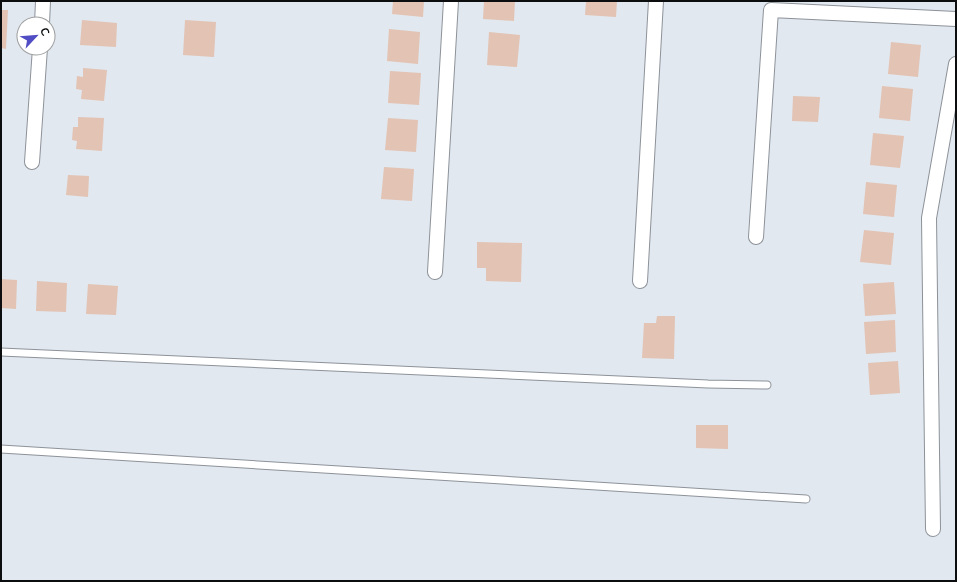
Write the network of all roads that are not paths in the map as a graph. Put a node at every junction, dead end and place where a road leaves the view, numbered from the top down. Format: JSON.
{"nodes":[{"id":1,"x":43,"y":1,"type":"edge"},
{"id":2,"x":451,"y":1,"type":"edge"},
{"id":3,"x":656,"y":1,"type":"edge"},
{"id":4,"x":42,"y":16,"type":"edge"},
{"id":5,"x":956,"y":19,"type":"edge"},
{"id":6,"x":39,"y":56,"type":"edge"},
{"id":7,"x":956,"y":64,"type":"edge"},
{"id":8,"x":32,"y":162,"type":"dead end"},
{"id":9,"x":756,"y":236,"type":"dead end"},
{"id":10,"x":435,"y":272,"type":"dead end"},
{"id":11,"x":640,"y":282,"type":"dead end"},
{"id":12,"x":1,"y":352,"type":"edge"},
{"id":13,"x":767,"y":385,"type":"dead end"},
{"id":14,"x":1,"y":449,"type":"edge"},
{"id":15,"x":806,"y":499,"type":"dead end"},
{"id":16,"x":933,"y":529,"type":"dead end"}],
"edges":[{"from":1,"to":4,"type":"street"},
{"from":2,"to":10,"type":"street"},
{"from":3,"to":11,"type":"street"},
{"from":5,"to":9,"type":"street"},
{"from":6,"to":8,"type":"street"},
{"from":7,"to":16,"type":"street"},
{"from":12,"to":13,"type":"lane"},
{"from":14,"to":15,"type":"lane"}]}
